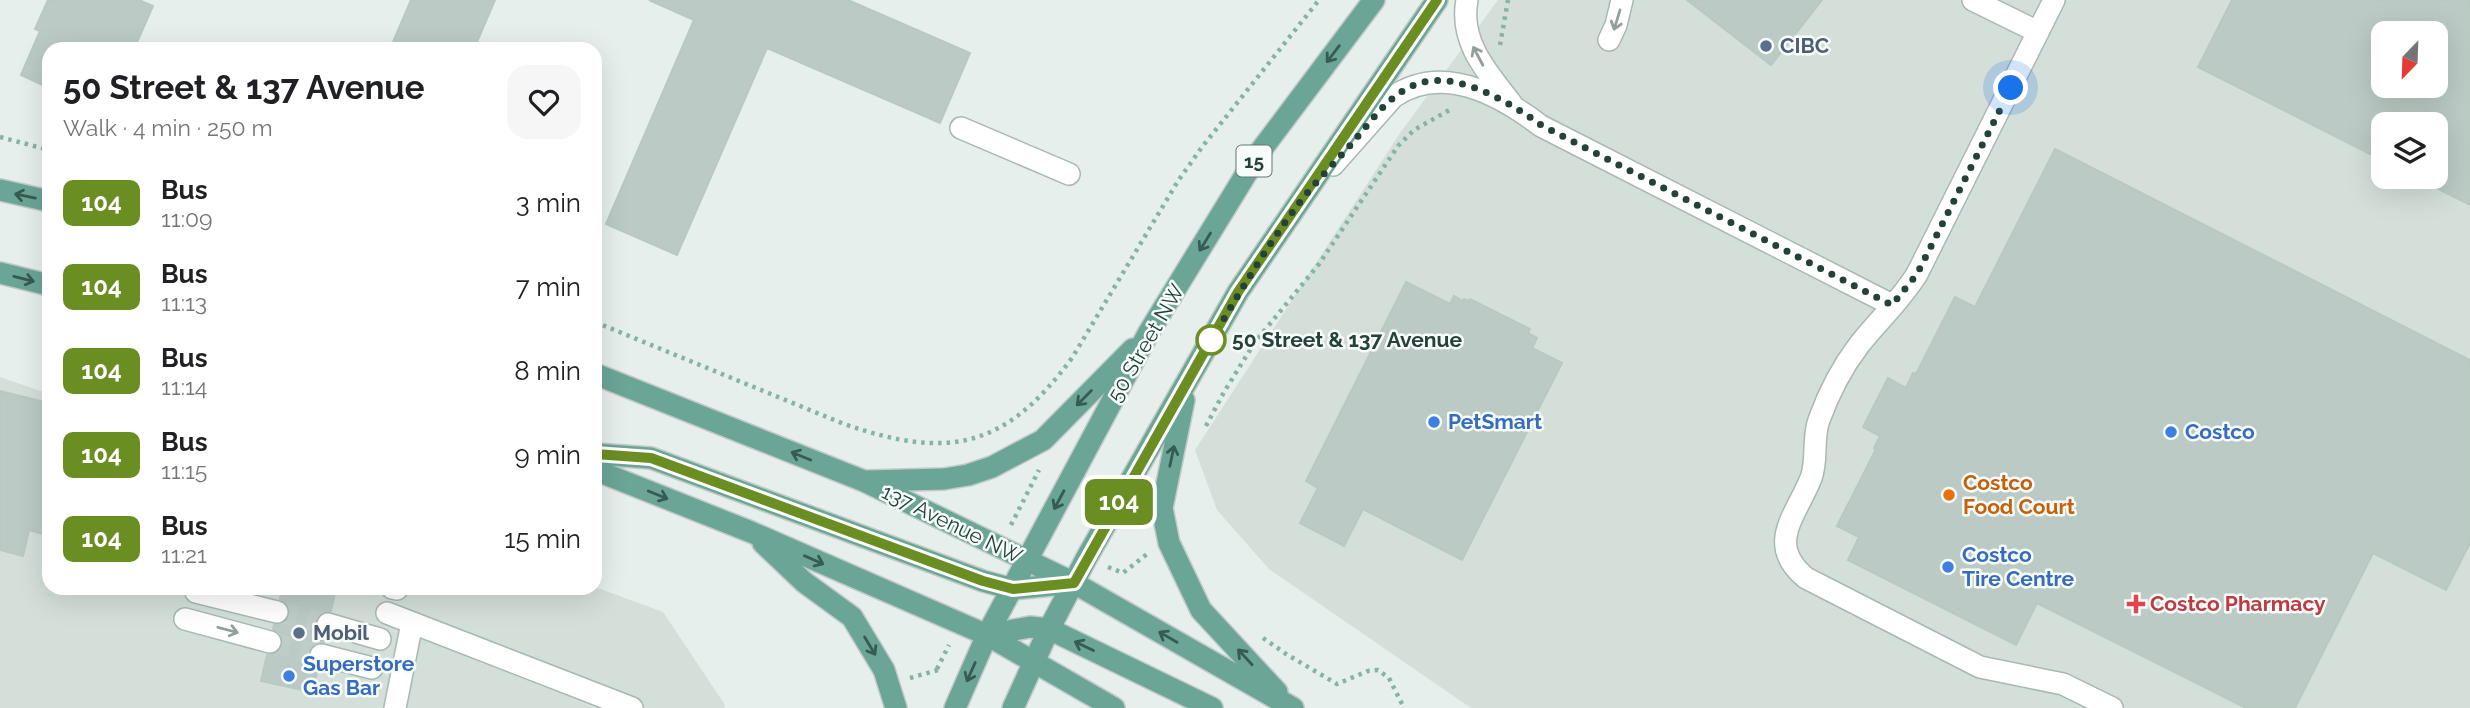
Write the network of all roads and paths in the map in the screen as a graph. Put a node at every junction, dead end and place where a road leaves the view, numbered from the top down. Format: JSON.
{"nodes":[{"id":1,"x":1319,"y":0,"type":"edge"},
{"id":2,"x":1374,"y":0,"type":"edge"},
{"id":3,"x":1437,"y":0,"type":"edge"},
{"id":4,"x":1467,"y":0,"type":"edge"},
{"id":5,"x":1508,"y":0,"type":"edge"},
{"id":6,"x":1622,"y":0,"type":"edge"},
{"id":7,"x":1973,"y":0,"type":"edge"},
{"id":8,"x":2054,"y":0,"type":"edge"},
{"id":9,"x":2038,"y":32,"type":"junction"},
{"id":10,"x":1609,"y":40,"type":"dead end"},
{"id":11,"x":1484,"y":67,"type":"junction"},
{"id":12,"x":1469,"y":88,"type":"junction"},
{"id":13,"x":1513,"y":104,"type":"junction"},
{"id":14,"x":961,"y":128,"type":"dead end"},
{"id":15,"x":0,"y":137,"type":"edge"},
{"id":16,"x":42,"y":148,"type":"edge"},
{"id":17,"x":1069,"y":174,"type":"dead end"},
{"id":18,"x":0,"y":190,"type":"edge"},
{"id":19,"x":42,"y":199,"type":"edge"},
{"id":20,"x":1295,"y":208,"type":"junction"},
{"id":21,"x":0,"y":273,"type":"edge"},
{"id":22,"x":42,"y":283,"type":"edge"},
{"id":23,"x":1892,"y":305,"type":"junction"},
{"id":24,"x":602,"y":325,"type":"edge"},
{"id":25,"x":1149,"y":332,"type":"junction"},
{"id":26,"x":602,"y":377,"type":"edge"},
{"id":27,"x":1188,"y":381,"type":"junction"},
{"id":28,"x":1205,"y":429,"type":"dead end"},
{"id":29,"x":602,"y":454,"type":"edge"},
{"id":30,"x":602,"y":473,"type":"edge"},
{"id":31,"x":864,"y":481,"type":"junction"},
{"id":32,"x":751,"y":532,"type":"junction"},
{"id":33,"x":1028,"y":560,"type":"junction"},
{"id":34,"x":1074,"y":583,"type":"junction"},
{"id":35,"x":1013,"y":589,"type":"junction"},
{"id":36,"x":208,"y":595,"type":"edge"},
{"id":37,"x":277,"y":612,"type":"tunnel mouth"},
{"id":38,"x":387,"y":613,"type":"dead end"},
{"id":39,"x":185,"y":619,"type":"dead end"},
{"id":40,"x":412,"y":623,"type":"junction"},
{"id":41,"x":328,"y":624,"type":"tunnel mouth"},
{"id":42,"x":1049,"y":629,"type":"junction"},
{"id":43,"x":987,"y":635,"type":"junction"},
{"id":44,"x":380,"y":639,"type":"dead end"},
{"id":45,"x":270,"y":642,"type":"tunnel mouth"},
{"id":46,"x":321,"y":655,"type":"tunnel mouth"},
{"id":47,"x":1033,"y":661,"type":"junction"},
{"id":48,"x":372,"y":668,"type":"dead end"},
{"id":49,"x":395,"y":708,"type":"edge"},
{"id":50,"x":632,"y":708,"type":"edge"},
{"id":51,"x":896,"y":708,"type":"edge"},
{"id":52,"x":955,"y":708,"type":"edge"},
{"id":53,"x":1013,"y":708,"type":"edge"},
{"id":54,"x":1114,"y":708,"type":"edge"},
{"id":55,"x":1212,"y":708,"type":"edge"},
{"id":56,"x":1292,"y":708,"type":"edge"},
{"id":57,"x":2112,"y":708,"type":"edge"}],
"edges":[{"from":1,"to":24,"type":"path"},
{"from":2,"to":25,"type":"main road","name":"50 Street NW","number":"15","one_way":true},
{"from":3,"to":20,"type":"main road"},
{"from":11,"to":4,"type":"lane","one_way":true},
{"from":5,"to":11,"type":"path"},
{"from":6,"to":10,"type":"lane","one_way":true},
{"from":7,"to":9,"type":"lane"},
{"from":8,"to":9,"type":"lane"},
{"from":9,"to":23,"type":"lane"},
{"from":11,"to":13,"type":"lane"},
{"from":12,"to":13,"type":"lane"},
{"from":12,"to":20,"type":"lane"},
{"from":12,"to":28,"type":"path"},
{"from":13,"to":23,"type":"lane"},
{"from":14,"to":17,"type":"lane"},
{"from":15,"to":16,"type":"path"},
{"from":19,"to":18,"type":"main road","one_way":true},
{"from":20,"to":27,"type":"main road"},
{"from":21,"to":22,"type":"main road","one_way":true},
{"from":23,"to":57,"type":"lane"},
{"from":25,"to":31,"type":"main road","one_way":true},
{"from":25,"to":33,"type":"main road","name":"50 Street NW","one_way":true},
{"from":31,"to":26,"type":"main road","name":"137 Avenue NW","one_way":true},
{"from":27,"to":34,"type":"main road"},
{"from":56,"to":27,"type":"main road","one_way":true},
{"from":29,"to":35,"type":"main road"},
{"from":30,"to":32,"type":"main road","one_way":true},
{"from":31,"to":33,"type":"main road","name":"137 Avenue NW"},
{"from":32,"to":43,"type":"main road","one_way":true},
{"from":32,"to":51,"type":"main road","one_way":true},
{"from":33,"to":34,"type":"main road","name":"137 Avenue NW"},
{"from":33,"to":35,"type":"main road","name":"50 Street NW"},
{"from":34,"to":35,"type":"main road"},
{"from":34,"to":42,"type":"main road"},
{"from":56,"to":34,"type":"main road","name":"137 Avenue NW","one_way":true},
{"from":35,"to":43,"type":"main road","name":"50 Street NW"},
{"from":36,"to":37,"type":"lane"},
{"from":38,"to":40,"type":"lane"},
{"from":39,"to":45,"type":"lane","one_way":true},
{"from":40,"to":49,"type":"lane"},
{"from":40,"to":50,"type":"lane"},
{"from":41,"to":44,"type":"lane"},
{"from":42,"to":43,"type":"main road"},
{"from":42,"to":47,"type":"main road"},
{"from":55,"to":42,"type":"main road","one_way":true},
{"from":43,"to":47,"type":"main road"},
{"from":43,"to":52,"type":"main road","name":"50 Street NW","one_way":true},
{"from":46,"to":48,"type":"lane"},
{"from":47,"to":53,"type":"main road"},
{"from":47,"to":54,"type":"main road"}]}
